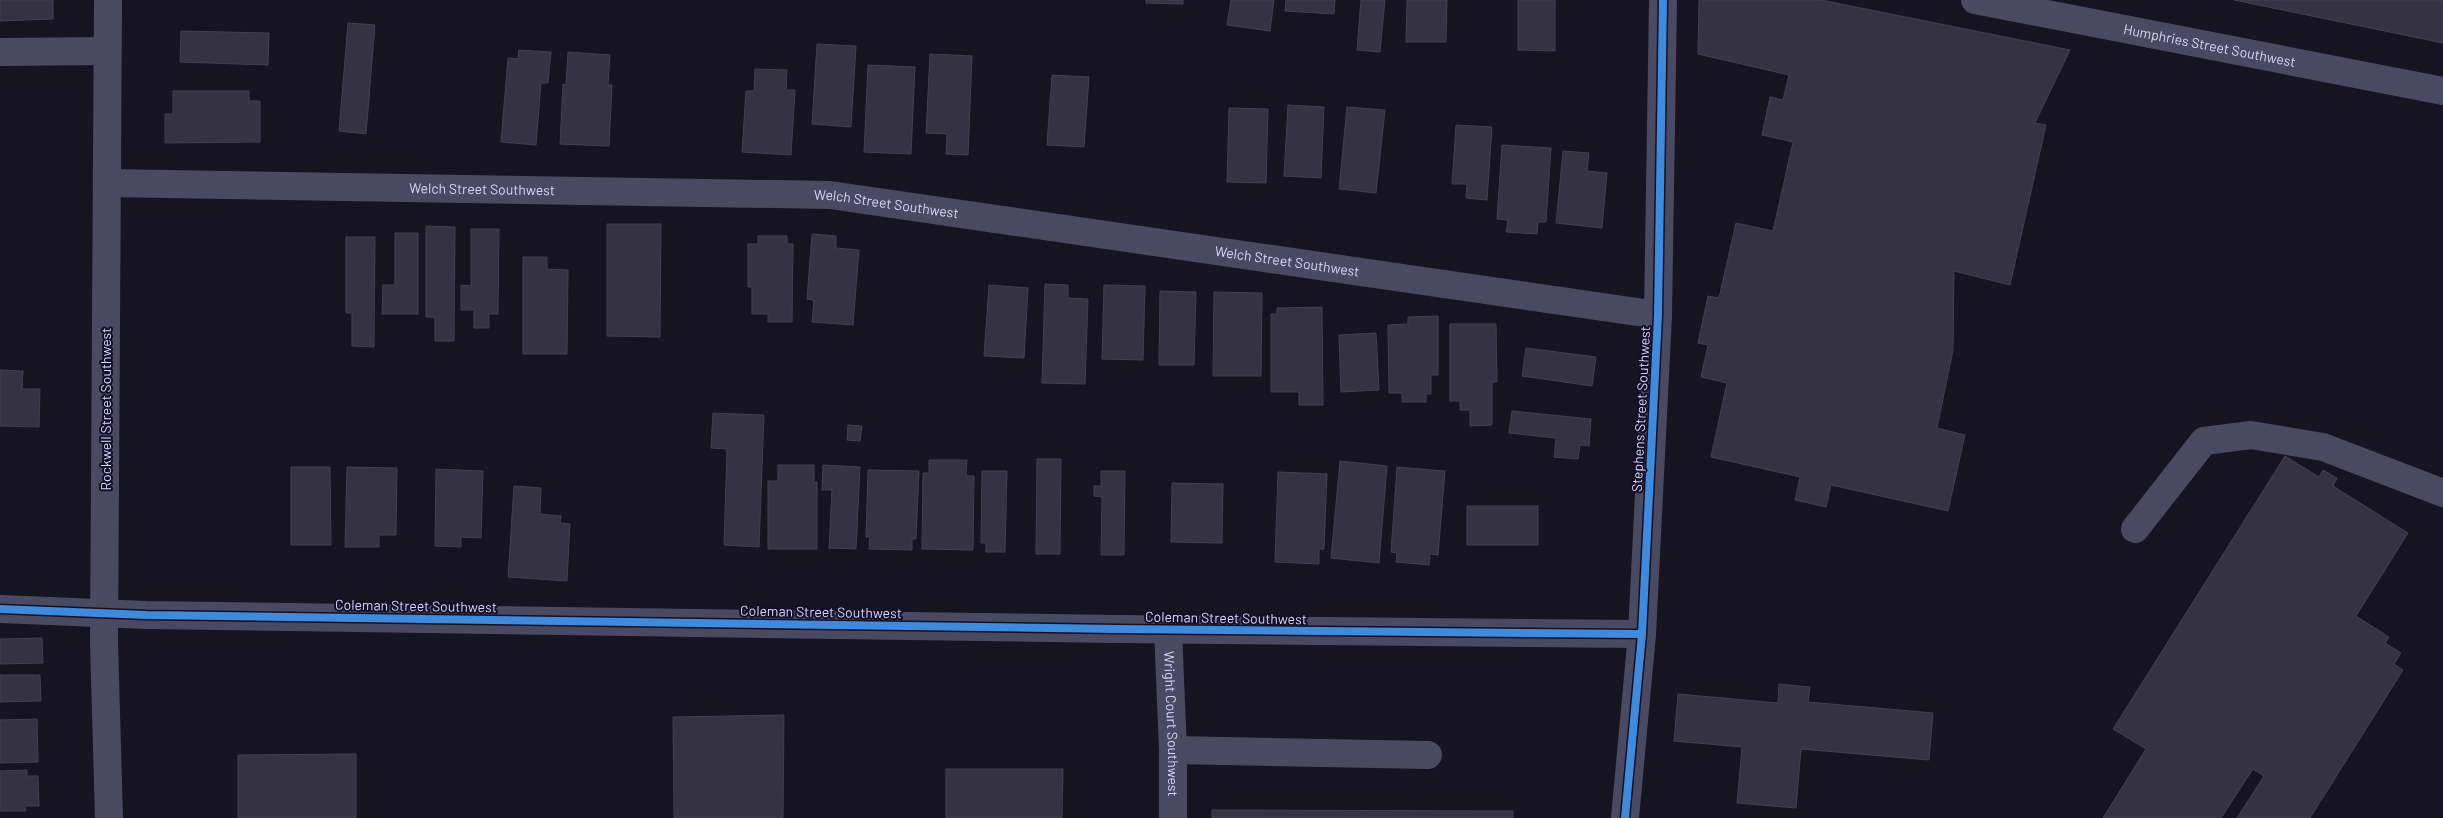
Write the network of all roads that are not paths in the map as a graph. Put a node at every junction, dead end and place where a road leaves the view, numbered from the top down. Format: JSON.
{"nodes":[{"id":1,"x":108,"y":0,"type":"edge"},
{"id":2,"x":1664,"y":0,"type":"edge"},
{"id":3,"x":1975,"y":0,"type":"edge"},
{"id":4,"x":0,"y":52,"type":"edge"},
{"id":5,"x":107,"y":52,"type":"junction"},
{"id":6,"x":2443,"y":91,"type":"edge"},
{"id":7,"x":107,"y":182,"type":"junction"},
{"id":8,"x":1658,"y":315,"type":"junction"},
{"id":9,"x":2443,"y":493,"type":"edge"},
{"id":10,"x":2135,"y":529,"type":"dead end"},
{"id":11,"x":0,"y":609,"type":"edge"},
{"id":12,"x":105,"y":613,"type":"junction"},
{"id":13,"x":1168,"y":630,"type":"junction"},
{"id":14,"x":1642,"y":634,"type":"junction"},
{"id":15,"x":1174,"y":750,"type":"junction"},
{"id":16,"x":1428,"y":755,"type":"dead end"},
{"id":17,"x":109,"y":818,"type":"edge"},
{"id":18,"x":1173,"y":818,"type":"edge"},
{"id":19,"x":1625,"y":818,"type":"edge"}],
"edges":[{"from":1,"to":5,"type":"street","name":"Rockwell Street Southwest"},
{"from":2,"to":8,"type":"street","name":"Stephens Street Southwest"},
{"from":3,"to":6,"type":"street","name":"Humphries Street Southwest"},
{"from":4,"to":5,"type":"street"},
{"from":5,"to":7,"type":"street","name":"Rockwell Street Southwest"},
{"from":7,"to":8,"type":"street","name":"Welch Street Southwest"},
{"from":7,"to":12,"type":"street","name":"Rockwell Street Southwest"},
{"from":8,"to":14,"type":"street","name":"Stephens Street Southwest"},
{"from":9,"to":10,"type":"street"},
{"from":11,"to":12,"type":"street","name":"Coleman Street Southwest"},
{"from":12,"to":13,"type":"street","name":"Coleman Street Southwest"},
{"from":12,"to":17,"type":"street","name":"Rockwell Street Southwest"},
{"from":13,"to":14,"type":"street","name":"Coleman Street Southwest"},
{"from":13,"to":15,"type":"street","name":"Wright Court Southwest"},
{"from":14,"to":19,"type":"street","name":"Stephens Street Southwest"},
{"from":15,"to":16,"type":"street"},
{"from":15,"to":18,"type":"street","name":"Wright Court Southwest"}]}
